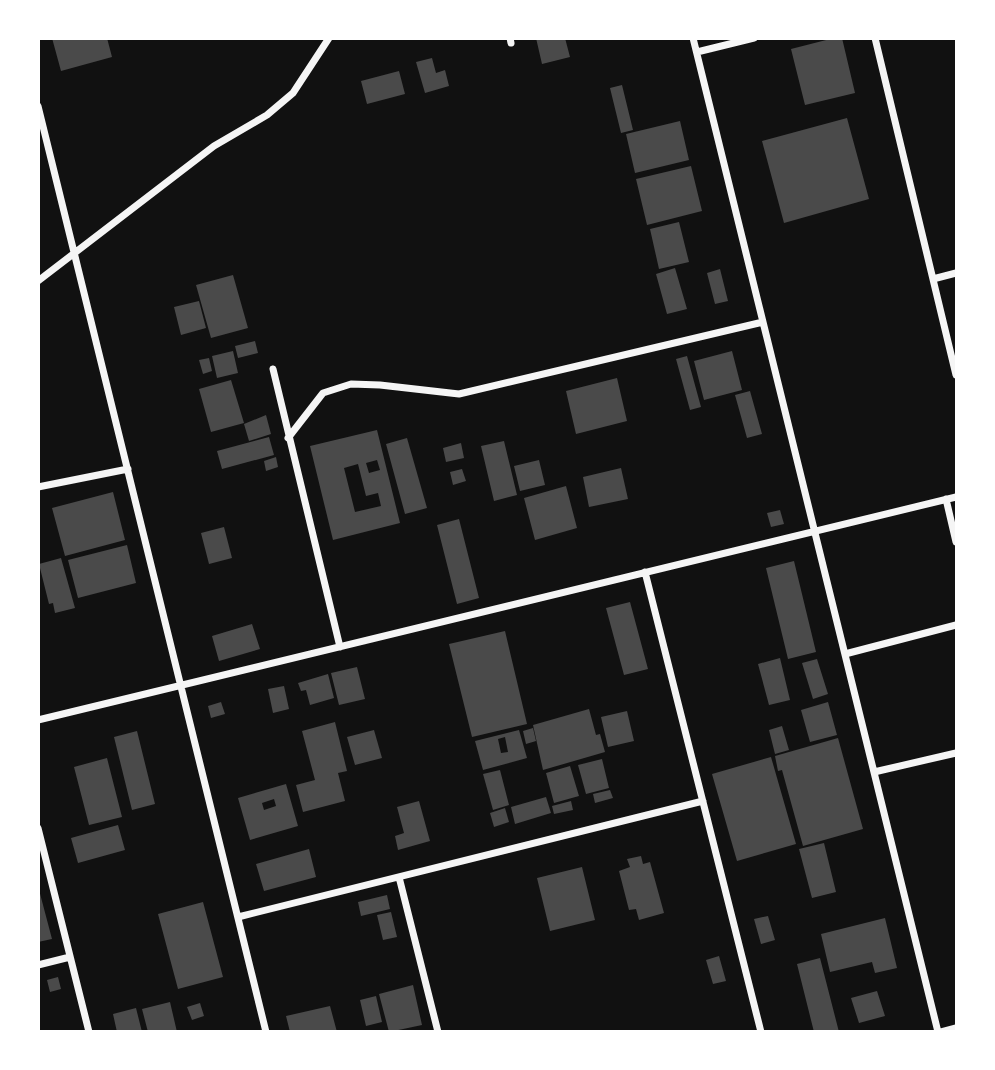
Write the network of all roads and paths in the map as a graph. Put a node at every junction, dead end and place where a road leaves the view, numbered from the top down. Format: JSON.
{"nodes":[{"id":1,"x":329,"y":38,"type":"edge"},
{"id":2,"x":693,"y":38,"type":"edge"},
{"id":3,"x":754,"y":38,"type":"edge"},
{"id":4,"x":875,"y":38,"type":"edge"},
{"id":5,"x":696,"y":52,"type":"junction"},
{"id":6,"x":38,"y":106,"type":"edge"},
{"id":7,"x":75,"y":252,"type":"junction"},
{"id":8,"x":957,"y":273,"type":"edge"},
{"id":9,"x":933,"y":279,"type":"junction"},
{"id":10,"x":38,"y":281,"type":"edge"},
{"id":11,"x":763,"y":322,"type":"junction"},
{"id":12,"x":273,"y":369,"type":"dead end"},
{"id":13,"x":957,"y":375,"type":"edge"},
{"id":14,"x":288,"y":438,"type":"junction"},
{"id":15,"x":128,"y":469,"type":"junction"},
{"id":16,"x":38,"y":487,"type":"edge"},
{"id":17,"x":957,"y":497,"type":"edge"},
{"id":18,"x":946,"y":499,"type":"junction"},
{"id":19,"x":815,"y":531,"type":"junction"},
{"id":20,"x":957,"y":542,"type":"edge"},
{"id":21,"x":645,"y":572,"type":"junction"},
{"id":22,"x":957,"y":625,"type":"edge"},
{"id":23,"x":340,"y":647,"type":"junction"},
{"id":24,"x":845,"y":654,"type":"junction"},
{"id":25,"x":181,"y":685,"type":"junction"},
{"id":26,"x":38,"y":720,"type":"edge"},
{"id":27,"x":957,"y":753,"type":"edge"},
{"id":28,"x":874,"y":772,"type":"junction"},
{"id":29,"x":703,"y":801,"type":"junction"},
{"id":30,"x":38,"y":828,"type":"edge"},
{"id":31,"x":399,"y":877,"type":"junction"},
{"id":32,"x":238,"y":917,"type":"junction"},
{"id":33,"x":70,"y":957,"type":"junction"},
{"id":34,"x":38,"y":965,"type":"edge"},
{"id":35,"x":957,"y":1028,"type":"edge"},
{"id":36,"x":89,"y":1031,"type":"edge"},
{"id":37,"x":266,"y":1031,"type":"edge"},
{"id":38,"x":438,"y":1031,"type":"edge"},
{"id":39,"x":761,"y":1031,"type":"edge"},
{"id":40,"x":939,"y":1031,"type":"edge"}],
"edges":[{"from":1,"to":7,"type":"street"},
{"from":2,"to":5,"type":"street"},
{"from":3,"to":5,"type":"street"},
{"from":4,"to":9,"type":"street"},
{"from":5,"to":11,"type":"street"},
{"from":6,"to":7,"type":"street"},
{"from":7,"to":10,"type":"street"},
{"from":7,"to":15,"type":"street"},
{"from":8,"to":9,"type":"street"},
{"from":9,"to":13,"type":"street"},
{"from":11,"to":14,"type":"street"},
{"from":11,"to":19,"type":"street"},
{"from":12,"to":14,"type":"street"},
{"from":14,"to":23,"type":"street"},
{"from":15,"to":16,"type":"street"},
{"from":15,"to":25,"type":"street"},
{"from":17,"to":18,"type":"street"},
{"from":18,"to":19,"type":"street"},
{"from":18,"to":20,"type":"street"},
{"from":19,"to":21,"type":"street"},
{"from":19,"to":24,"type":"street"},
{"from":21,"to":23,"type":"street"},
{"from":21,"to":29,"type":"street"},
{"from":22,"to":24,"type":"street"},
{"from":23,"to":25,"type":"street"},
{"from":24,"to":28,"type":"street"},
{"from":25,"to":26,"type":"street"},
{"from":25,"to":32,"type":"street"},
{"from":27,"to":28,"type":"street"},
{"from":28,"to":40,"type":"street"},
{"from":29,"to":31,"type":"street"},
{"from":29,"to":39,"type":"street"},
{"from":30,"to":33,"type":"street"},
{"from":31,"to":32,"type":"street"},
{"from":31,"to":38,"type":"street"},
{"from":32,"to":37,"type":"street"},
{"from":33,"to":34,"type":"street"},
{"from":33,"to":36,"type":"street"},
{"from":35,"to":40,"type":"street"}]}
